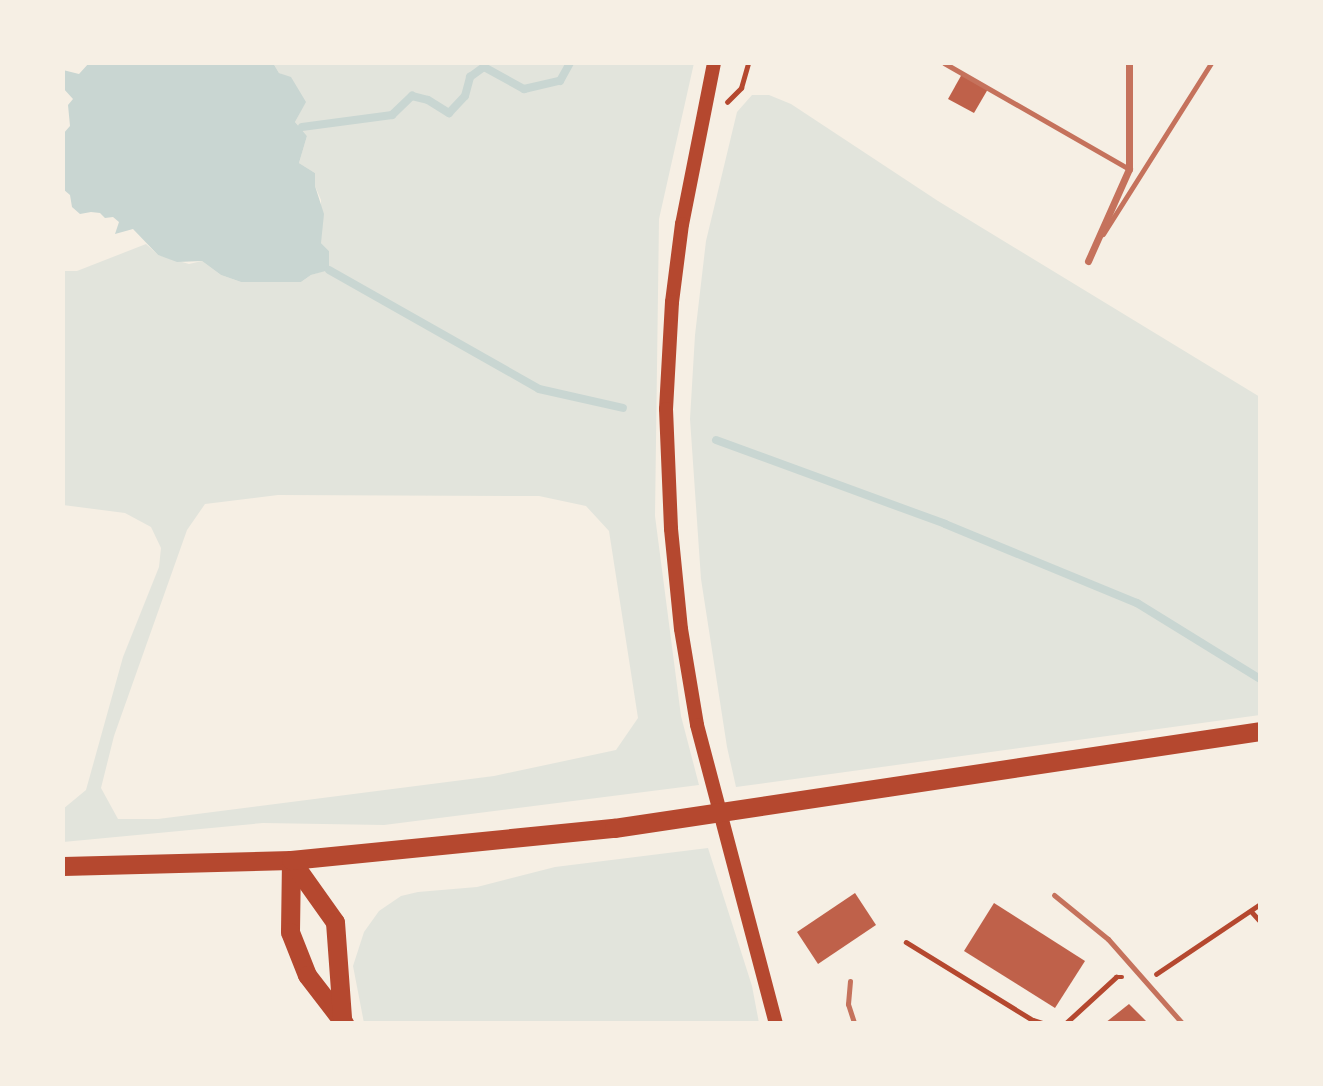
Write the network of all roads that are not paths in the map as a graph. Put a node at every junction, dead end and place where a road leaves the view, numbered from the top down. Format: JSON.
{"nodes":[{"id":1,"x":714,"y":63,"type":"edge"},
{"id":2,"x":944,"y":63,"type":"edge"},
{"id":3,"x":1129,"y":63,"type":"edge"},
{"id":4,"x":1210,"y":63,"type":"edge"},
{"id":5,"x":1129,"y":170,"type":"junction"},
{"id":6,"x":1088,"y":261,"type":"joint"},
{"id":7,"x":1260,"y":731,"type":"edge"},
{"id":8,"x":292,"y":860,"type":"junction"},
{"id":9,"x":63,"y":866,"type":"edge"},
{"id":10,"x":1054,"y":895,"type":"dead end"},
{"id":11,"x":850,"y":981,"type":"dead end"},
{"id":12,"x":343,"y":1021,"type":"edge"},
{"id":13,"x":776,"y":1023,"type":"edge"},
{"id":14,"x":854,"y":1023,"type":"edge"},
{"id":15,"x":1182,"y":1023,"type":"edge"}],
"edges":[{"from":1,"to":13,"type":"main road"},
{"from":2,"to":5,"type":"lane"},
{"from":3,"to":5,"type":"street"},
{"from":4,"to":6,"type":"lane"},
{"from":5,"to":6,"type":"street"},
{"from":7,"to":8,"type":"highway"},
{"from":8,"to":9,"type":"highway"},
{"from":8,"to":12,"type":"highway"},
{"from":8,"to":12,"type":"highway"},
{"from":10,"to":15,"type":"lane"},
{"from":11,"to":14,"type":"lane"}]}
